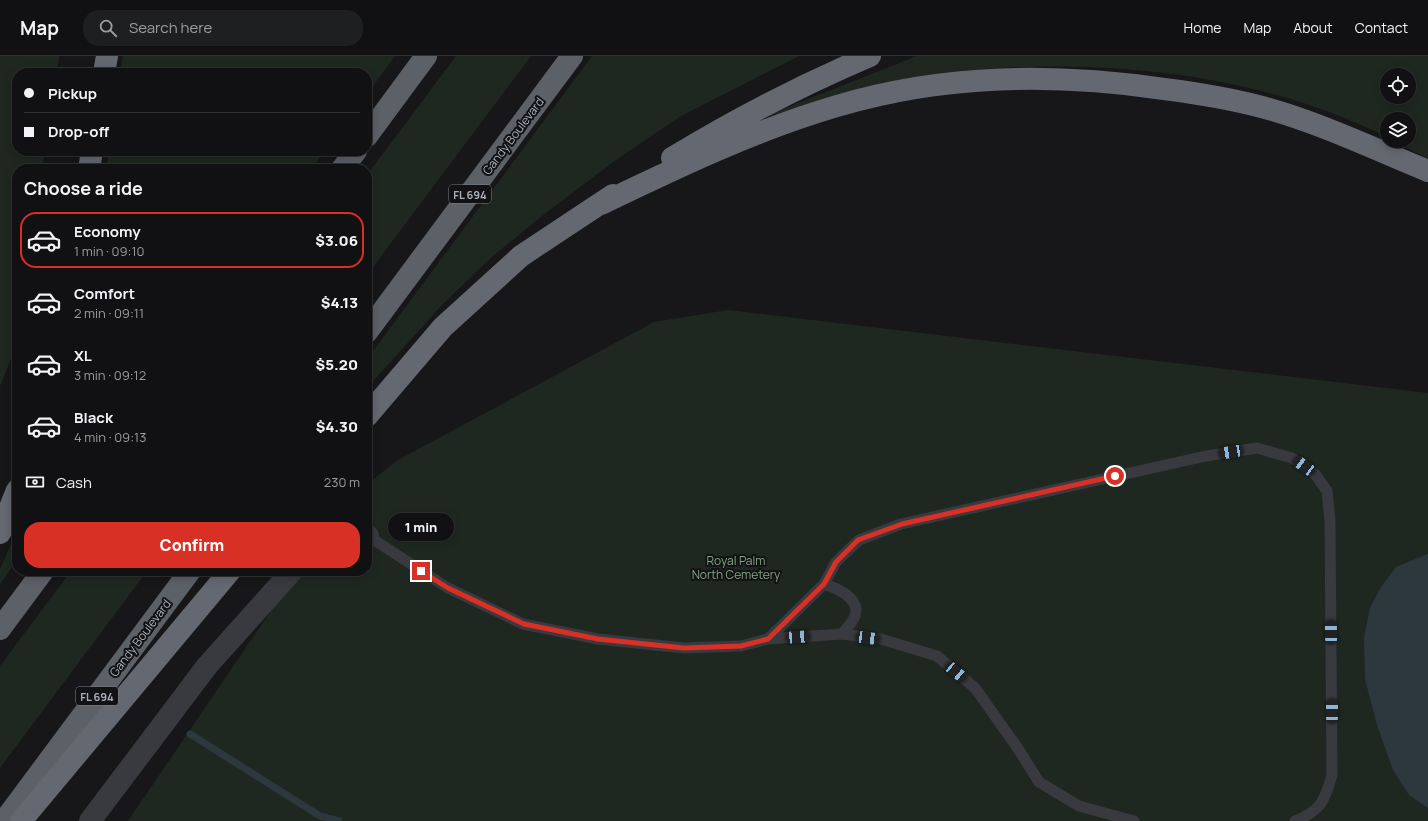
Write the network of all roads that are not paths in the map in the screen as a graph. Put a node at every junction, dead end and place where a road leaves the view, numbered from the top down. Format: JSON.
{"nodes":[{"id":1,"x":107,"y":56,"type":"edge"},
{"id":2,"x":426,"y":56,"type":"edge"},
{"id":3,"x":572,"y":56,"type":"edge"},
{"id":4,"x":870,"y":56,"type":"edge"},
{"id":5,"x":105,"y":68,"type":"edge"},
{"id":6,"x":372,"y":129,"type":"edge"},
{"id":7,"x":352,"y":156,"type":"edge"},
{"id":8,"x":346,"y":164,"type":"edge"},
{"id":9,"x":1428,"y":170,"type":"edge"},
{"id":10,"x":601,"y":204,"type":"junction"},
{"id":11,"x":372,"y":325,"type":"edge"},
{"id":12,"x":372,"y":411,"type":"edge"},
{"id":13,"x":12,"y":503,"type":"edge"},
{"id":14,"x":0,"y":533,"type":"edge"},
{"id":15,"x":372,"y":539,"type":"edge"},
{"id":16,"x":39,"y":576,"type":"edge"},
{"id":17,"x":186,"y":576,"type":"edge"},
{"id":18,"x":226,"y":576,"type":"edge"},
{"id":19,"x":288,"y":576,"type":"edge"},
{"id":20,"x":824,"y":584,"type":"junction"},
{"id":21,"x":0,"y":629,"type":"edge"},
{"id":22,"x":842,"y":634,"type":"junction"},
{"id":23,"x":768,"y":639,"type":"junction"},
{"id":24,"x":4,"y":821,"type":"edge"},
{"id":25,"x":21,"y":821,"type":"edge"},
{"id":26,"x":90,"y":821,"type":"edge"},
{"id":27,"x":1134,"y":821,"type":"edge"},
{"id":28,"x":1295,"y":821,"type":"edge"}],
"edges":[{"from":1,"to":5,"type":"highway"},
{"from":2,"to":6,"type":"highway"},
{"from":3,"to":11,"type":"highway","name":"Gandy Boulevard","number":"FL 694"},
{"from":4,"to":10,"type":"highway"},
{"from":7,"to":8,"type":"highway"},
{"from":9,"to":10,"type":"highway"},
{"from":10,"to":12,"type":"highway"},
{"from":13,"to":14,"type":"highway"},
{"from":15,"to":23,"type":"lane"},
{"from":16,"to":21,"type":"highway"},
{"from":17,"to":24,"type":"highway","name":"Gandy Boulevard","number":"FL 694"},
{"from":18,"to":25,"type":"highway"},
{"from":19,"to":26,"type":"street"},
{"from":20,"to":22,"type":"lane"},
{"from":20,"to":23,"type":"lane"},
{"from":20,"to":28,"type":"lane"},
{"from":22,"to":23,"type":"lane"},
{"from":22,"to":27,"type":"lane"}]}
